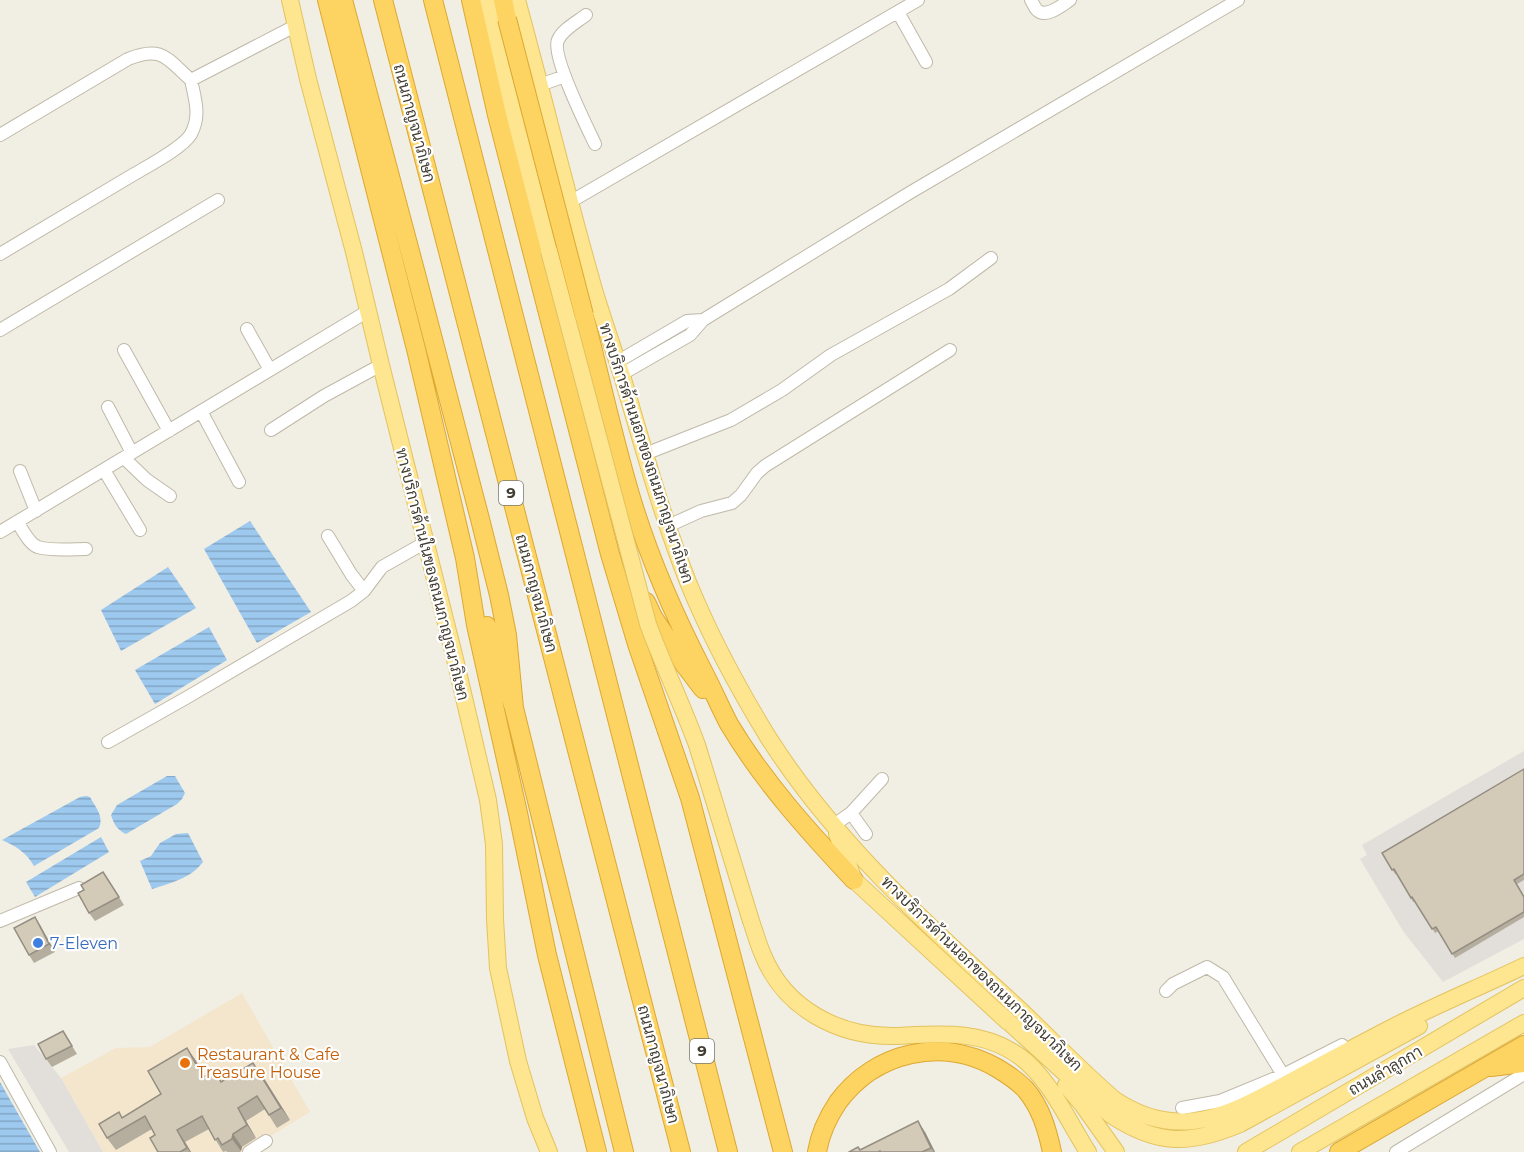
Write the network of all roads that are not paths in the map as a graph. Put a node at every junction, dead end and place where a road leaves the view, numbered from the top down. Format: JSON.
{"nodes":[{"id":1,"x":290,"y":0,"type":"edge"},
{"id":2,"x":327,"y":0,"type":"edge"},
{"id":3,"x":343,"y":0,"type":"edge"},
{"id":4,"x":383,"y":0,"type":"edge"},
{"id":5,"x":433,"y":0,"type":"edge"},
{"id":6,"x":471,"y":0,"type":"edge"},
{"id":7,"x":489,"y":0,"type":"edge"},
{"id":8,"x":502,"y":0,"type":"edge"},
{"id":9,"x":515,"y":0,"type":"edge"},
{"id":10,"x":918,"y":0,"type":"edge"},
{"id":11,"x":1031,"y":0,"type":"edge"},
{"id":12,"x":1238,"y":0,"type":"edge"},
{"id":13,"x":1066,"y":1,"type":"edge"},
{"id":14,"x":898,"y":12,"type":"junction"},
{"id":15,"x":586,"y":15,"type":"dead end"},
{"id":16,"x":295,"y":26,"type":"junction"},
{"id":17,"x":533,"y":58,"type":"junction"},
{"id":18,"x":926,"y":62,"type":"dead end"},
{"id":19,"x":565,"y":76,"type":"junction"},
{"id":20,"x":191,"y":80,"type":"junction"},
{"id":21,"x":540,"y":85,"type":"junction"},
{"id":22,"x":0,"y":135,"type":"edge"},
{"id":23,"x":595,"y":144,"type":"dead end"},
{"id":24,"x":218,"y":201,"type":"dead end"},
{"id":25,"x":570,"y":202,"type":"junction"},
{"id":26,"x":1,"y":250,"type":"edge"},
{"id":27,"x":991,"y":258,"type":"dead end"},
{"id":28,"x":368,"y":311,"type":"junction"},
{"id":29,"x":247,"y":329,"type":"dead end"},
{"id":30,"x":0,"y":330,"type":"edge"},
{"id":31,"x":124,"y":350,"type":"dead end"},
{"id":32,"x":950,"y":350,"type":"dead end"},
{"id":33,"x":381,"y":365,"type":"junction"},
{"id":34,"x":619,"y":368,"type":"junction"},
{"id":35,"x":270,"y":370,"type":"junction"},
{"id":36,"x":108,"y":407,"type":"dead end"},
{"id":37,"x":201,"y":411,"type":"junction"},
{"id":38,"x":271,"y":430,"type":"dead end"},
{"id":39,"x":169,"y":431,"type":"junction"},
{"id":40,"x":645,"y":454,"type":"junction"},
{"id":41,"x":128,"y":455,"type":"junction"},
{"id":42,"x":588,"y":468,"type":"junction"},
{"id":43,"x":104,"y":470,"type":"junction"},
{"id":44,"x":20,"y":471,"type":"dead end"},
{"id":45,"x":238,"y":482,"type":"dead end"},
{"id":46,"x":170,"y":496,"type":"dead end"},
{"id":47,"x":36,"y":511,"type":"junction"},
{"id":48,"x":17,"y":522,"type":"junction"},
{"id":49,"x":668,"y":526,"type":"junction"},
{"id":50,"x":140,"y":530,"type":"dead end"},
{"id":51,"x":0,"y":532,"type":"edge"},
{"id":52,"x":328,"y":536,"type":"dead end"},
{"id":53,"x":426,"y":542,"type":"junction"},
{"id":54,"x":86,"y":549,"type":"dead end"},
{"id":55,"x":465,"y":558,"type":"junction"},
{"id":56,"x":364,"y":591,"type":"junction"},
{"id":57,"x":514,"y":708,"type":"junction"},
{"id":58,"x":729,"y":724,"type":"junction"},
{"id":59,"x":108,"y":742,"type":"dead end"},
{"id":60,"x":882,"y":778,"type":"dead end"},
{"id":61,"x":851,"y":813,"type":"junction"},
{"id":62,"x":834,"y":825,"type":"junction"},
{"id":63,"x":866,"y":834,"type":"dead end"},
{"id":64,"x":854,"y":880,"type":"junction"},
{"id":65,"x":79,"y":888,"type":"edge"},
{"id":66,"x":0,"y":921,"type":"edge"},
{"id":67,"x":1524,"y":968,"type":"edge"},
{"id":68,"x":1524,"y":988,"type":"edge"},
{"id":69,"x":1166,"y":991,"type":"dead end"},
{"id":70,"x":1000,"y":1014,"type":"junction"},
{"id":71,"x":1524,"y":1023,"type":"edge"},
{"id":72,"x":1393,"y":1027,"type":"junction"},
{"id":73,"x":1524,"y":1044,"type":"edge"},
{"id":74,"x":0,"y":1062,"type":"edge"},
{"id":75,"x":1524,"y":1063,"type":"edge"},
{"id":76,"x":1486,"y":1067,"type":"junction"},
{"id":77,"x":1524,"y":1074,"type":"edge"},
{"id":78,"x":1283,"y":1075,"type":"junction"},
{"id":79,"x":1182,"y":1108,"type":"dead end"},
{"id":80,"x":1070,"y":1123,"type":"junction"},
{"id":81,"x":266,"y":1142,"type":"dead end"},
{"id":82,"x":1268,"y":1146,"type":"edge"},
{"id":83,"x":1114,"y":1151,"type":"edge"},
{"id":84,"x":50,"y":1152,"type":"edge"},
{"id":85,"x":249,"y":1152,"type":"edge"},
{"id":86,"x":549,"y":1152,"type":"edge"},
{"id":87,"x":597,"y":1152,"type":"edge"},
{"id":88,"x":624,"y":1152,"type":"edge"},
{"id":89,"x":681,"y":1152,"type":"edge"},
{"id":90,"x":728,"y":1152,"type":"edge"},
{"id":91,"x":783,"y":1152,"type":"edge"},
{"id":92,"x":817,"y":1152,"type":"edge"},
{"id":93,"x":1052,"y":1152,"type":"edge"},
{"id":94,"x":1076,"y":1152,"type":"edge"},
{"id":95,"x":1088,"y":1152,"type":"edge"},
{"id":96,"x":1245,"y":1152,"type":"edge"},
{"id":97,"x":1300,"y":1152,"type":"edge"},
{"id":98,"x":1339,"y":1152,"type":"edge"},
{"id":99,"x":1395,"y":1152,"type":"edge"}],
"edges":[{"from":1,"to":16,"type":"main road","name":"ทางบริการด้านในของถนนกาญจนาภิเษก"},
{"from":2,"to":55,"type":"highway"},
{"from":3,"to":57,"type":"highway"},
{"from":4,"to":89,"type":"highway","name":"ถนนกาญจนาภิเษก","number":"9"},
{"from":5,"to":90,"type":"highway","number":"9"},
{"from":6,"to":42,"type":"highway"},
{"from":7,"to":17,"type":"main road"},
{"from":7,"to":80,"type":"main road","name":"ทางบริการด้านนอกของถนนกาญจนาภิเษก","bridge":true},
{"from":8,"to":58,"type":"highway","bridge":true},
{"from":9,"to":17,"type":"main road","name":"ทางบริการด้านนอกของถนนกาญจนาภิเษก"},
{"from":10,"to":14,"type":"street"},
{"from":11,"to":13,"type":"street"},
{"from":12,"to":34,"type":"street"},
{"from":14,"to":18,"type":"street"},
{"from":14,"to":25,"type":"street"},
{"from":15,"to":19,"type":"street"},
{"from":16,"to":20,"type":"street"},
{"from":16,"to":28,"type":"main road","name":"ทางบริการด้านในของถนนกาญจนาภิเษก"},
{"from":17,"to":21,"type":"main road","name":"ทางบริการด้านนอกของถนนกาญจนาภิเษก"},
{"from":19,"to":21,"type":"street"},
{"from":19,"to":23,"type":"street"},
{"from":20,"to":22,"type":"street"},
{"from":20,"to":26,"type":"street"},
{"from":21,"to":25,"type":"main road","name":"ทางบริการด้านนอกของถนนกาญจนาภิเษก"},
{"from":24,"to":30,"type":"street"},
{"from":25,"to":34,"type":"main road","name":"ทางบริการด้านนอกของถนนกาญจนาภิเษก"},
{"from":27,"to":40,"type":"street"},
{"from":28,"to":33,"type":"main road","name":"ทางบริการด้านในของถนนกาญจนาภิเษก"},
{"from":28,"to":35,"type":"street"},
{"from":29,"to":35,"type":"street"},
{"from":31,"to":39,"type":"street"},
{"from":32,"to":49,"type":"street"},
{"from":33,"to":38,"type":"street"},
{"from":33,"to":53,"type":"main road","name":"ทางบริการด้านในของถนนกาญจนาภิเษก"},
{"from":34,"to":40,"type":"main road","name":"ทางบริการด้านนอกของถนนกาญจนาภิเษก"},
{"from":35,"to":37,"type":"street"},
{"from":36,"to":41,"type":"street"},
{"from":37,"to":39,"type":"street"},
{"from":37,"to":45,"type":"street"},
{"from":39,"to":41,"type":"street"},
{"from":40,"to":49,"type":"main road","name":"ทางบริการด้านนอกของถนนกาญจนาภิเษก"},
{"from":41,"to":43,"type":"street"},
{"from":41,"to":46,"type":"street"},
{"from":42,"to":58,"type":"highway"},
{"from":42,"to":91,"type":"highway"},
{"from":43,"to":47,"type":"street"},
{"from":43,"to":50,"type":"street"},
{"from":44,"to":47,"type":"street"},
{"from":47,"to":48,"type":"street"},
{"from":48,"to":51,"type":"street"},
{"from":48,"to":54,"type":"street"},
{"from":49,"to":62,"type":"main road","name":"ทางบริการด้านนอกของถนนกาญจนาภิเษก"},
{"from":52,"to":56,"type":"street"},
{"from":53,"to":56,"type":"street"},
{"from":53,"to":86,"type":"main road","name":"ทางบริการด้านในของถนนกาญจนาภิเษก"},
{"from":55,"to":57,"type":"highway"},
{"from":55,"to":87,"type":"highway"},
{"from":56,"to":59,"type":"street"},
{"from":57,"to":88,"type":"highway"},
{"from":58,"to":64,"type":"highway"},
{"from":60,"to":61,"type":"street"},
{"from":61,"to":62,"type":"street"},
{"from":61,"to":63,"type":"street"},
{"from":62,"to":64,"type":"main road"},
{"from":62,"to":72,"type":"main road","name":"ทางบริการด้านนอกของถนนกาญจนาภิเษก"},
{"from":64,"to":70,"type":"main road","name":"ทางบริการด้านนอกของถนนกาญจนาภิเษก"},
{"from":65,"to":66,"type":"street"},
{"from":67,"to":70,"type":"main road"},
{"from":67,"to":72,"type":"main road","name":"ทางบริการด้านนอกของถนนกาญจนาภิเษก"},
{"from":68,"to":82,"type":"main road","name":"ถนนลำลูกกา"},
{"from":69,"to":78,"type":"street"},
{"from":70,"to":83,"type":"main road","name":"ทางบริการด้านนอกของถนนกาญจนาภิเษก"},
{"from":71,"to":97,"type":"main road","name":"ถนนลำลูกกา"},
{"from":72,"to":78,"type":"street"},
{"from":73,"to":76,"type":"highway"},
{"from":74,"to":84,"type":"street"},
{"from":75,"to":76,"type":"highway"},
{"from":76,"to":98,"type":"highway"},
{"from":77,"to":99,"type":"street"},
{"from":78,"to":79,"type":"street"},
{"from":80,"to":94,"type":"main road"},
{"from":80,"to":95,"type":"main road","name":"ทางบริการด้านนอกของถนนกาญจนาภิเษก"},
{"from":81,"to":85,"type":"street"},
{"from":82,"to":96,"type":"main road","name":"ถนนลำลูกกา"},
{"from":92,"to":93,"type":"highway"}]}
